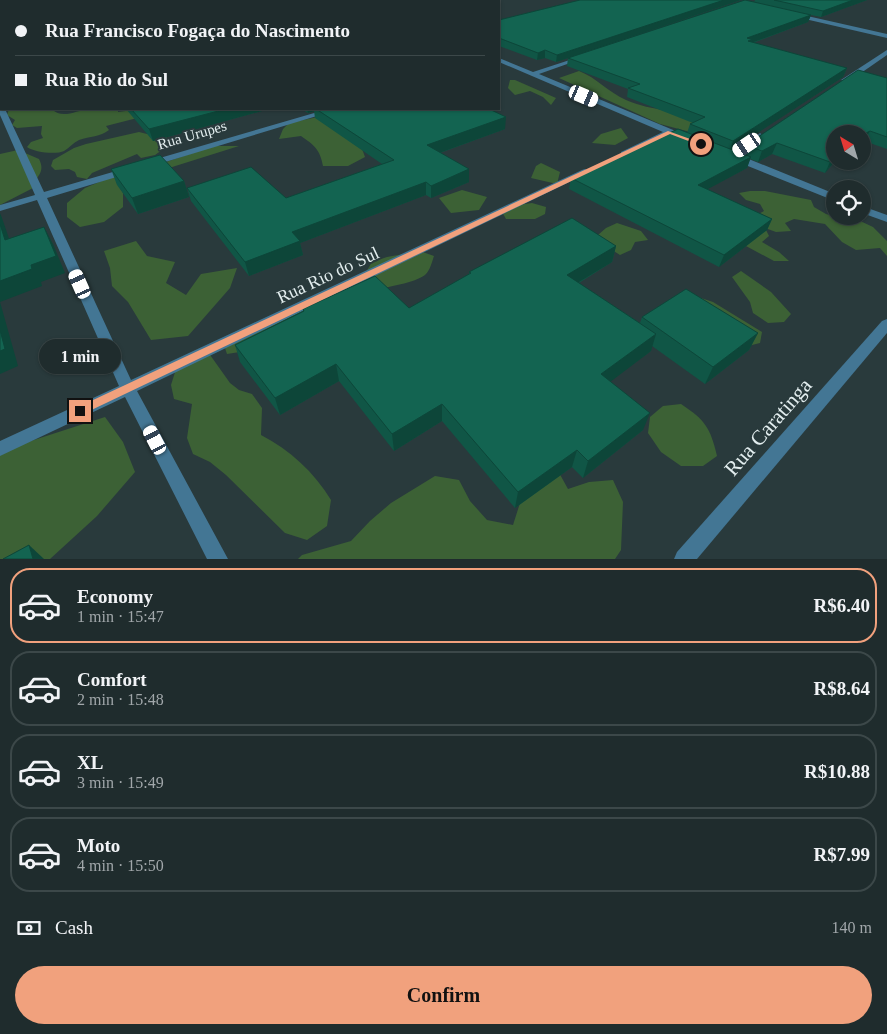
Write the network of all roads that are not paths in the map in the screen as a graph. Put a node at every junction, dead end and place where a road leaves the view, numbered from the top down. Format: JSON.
{"nodes":[{"id":1,"x":790,"y":14,"type":"edge"},
{"id":2,"x":887,"y":36,"type":"edge"},
{"id":3,"x":887,"y":52,"type":"edge"},
{"id":4,"x":587,"y":56,"type":"edge"},
{"id":5,"x":500,"y":61,"type":"edge"},
{"id":6,"x":533,"y":74,"type":"junction"},
{"id":7,"x":838,"y":85,"type":"edge"},
{"id":8,"x":2,"y":110,"type":"edge"},
{"id":9,"x":333,"y":110,"type":"edge"},
{"id":10,"x":670,"y":132,"type":"junction"},
{"id":11,"x":764,"y":134,"type":"edge"},
{"id":12,"x":688,"y":139,"type":"edge"},
{"id":13,"x":826,"y":194,"type":"edge"},
{"id":14,"x":41,"y":196,"type":"junction"},
{"id":15,"x":0,"y":208,"type":"edge"},
{"id":16,"x":871,"y":213,"type":"edge"},
{"id":17,"x":887,"y":219,"type":"edge"},
{"id":18,"x":887,"y":324,"type":"edge"},
{"id":19,"x":128,"y":389,"type":"junction"},
{"id":20,"x":0,"y":450,"type":"edge"},
{"id":21,"x":218,"y":559,"type":"edge"},
{"id":22,"x":684,"y":559,"type":"edge"}],
"edges":[{"from":1,"to":2,"type":"street"},
{"from":3,"to":7,"type":"street"},
{"from":4,"to":6,"type":"street"},
{"from":5,"to":6,"type":"street"},
{"from":6,"to":10,"type":"street"},
{"from":8,"to":14,"type":"street"},
{"from":9,"to":14,"type":"street","name":"Rua Urupes"},
{"from":10,"to":12,"type":"street"},
{"from":10,"to":19,"type":"street","name":"Rua Rio do Sul"},
{"from":11,"to":13,"type":"street"},
{"from":14,"to":15,"type":"street","name":"Rua Urupes"},
{"from":14,"to":19,"type":"street"},
{"from":16,"to":17,"type":"street"},
{"from":18,"to":22,"type":"street","name":"Rua Caratinga"},
{"from":19,"to":20,"type":"street","name":"Rua Rio do Sul"},
{"from":19,"to":21,"type":"street"}]}
